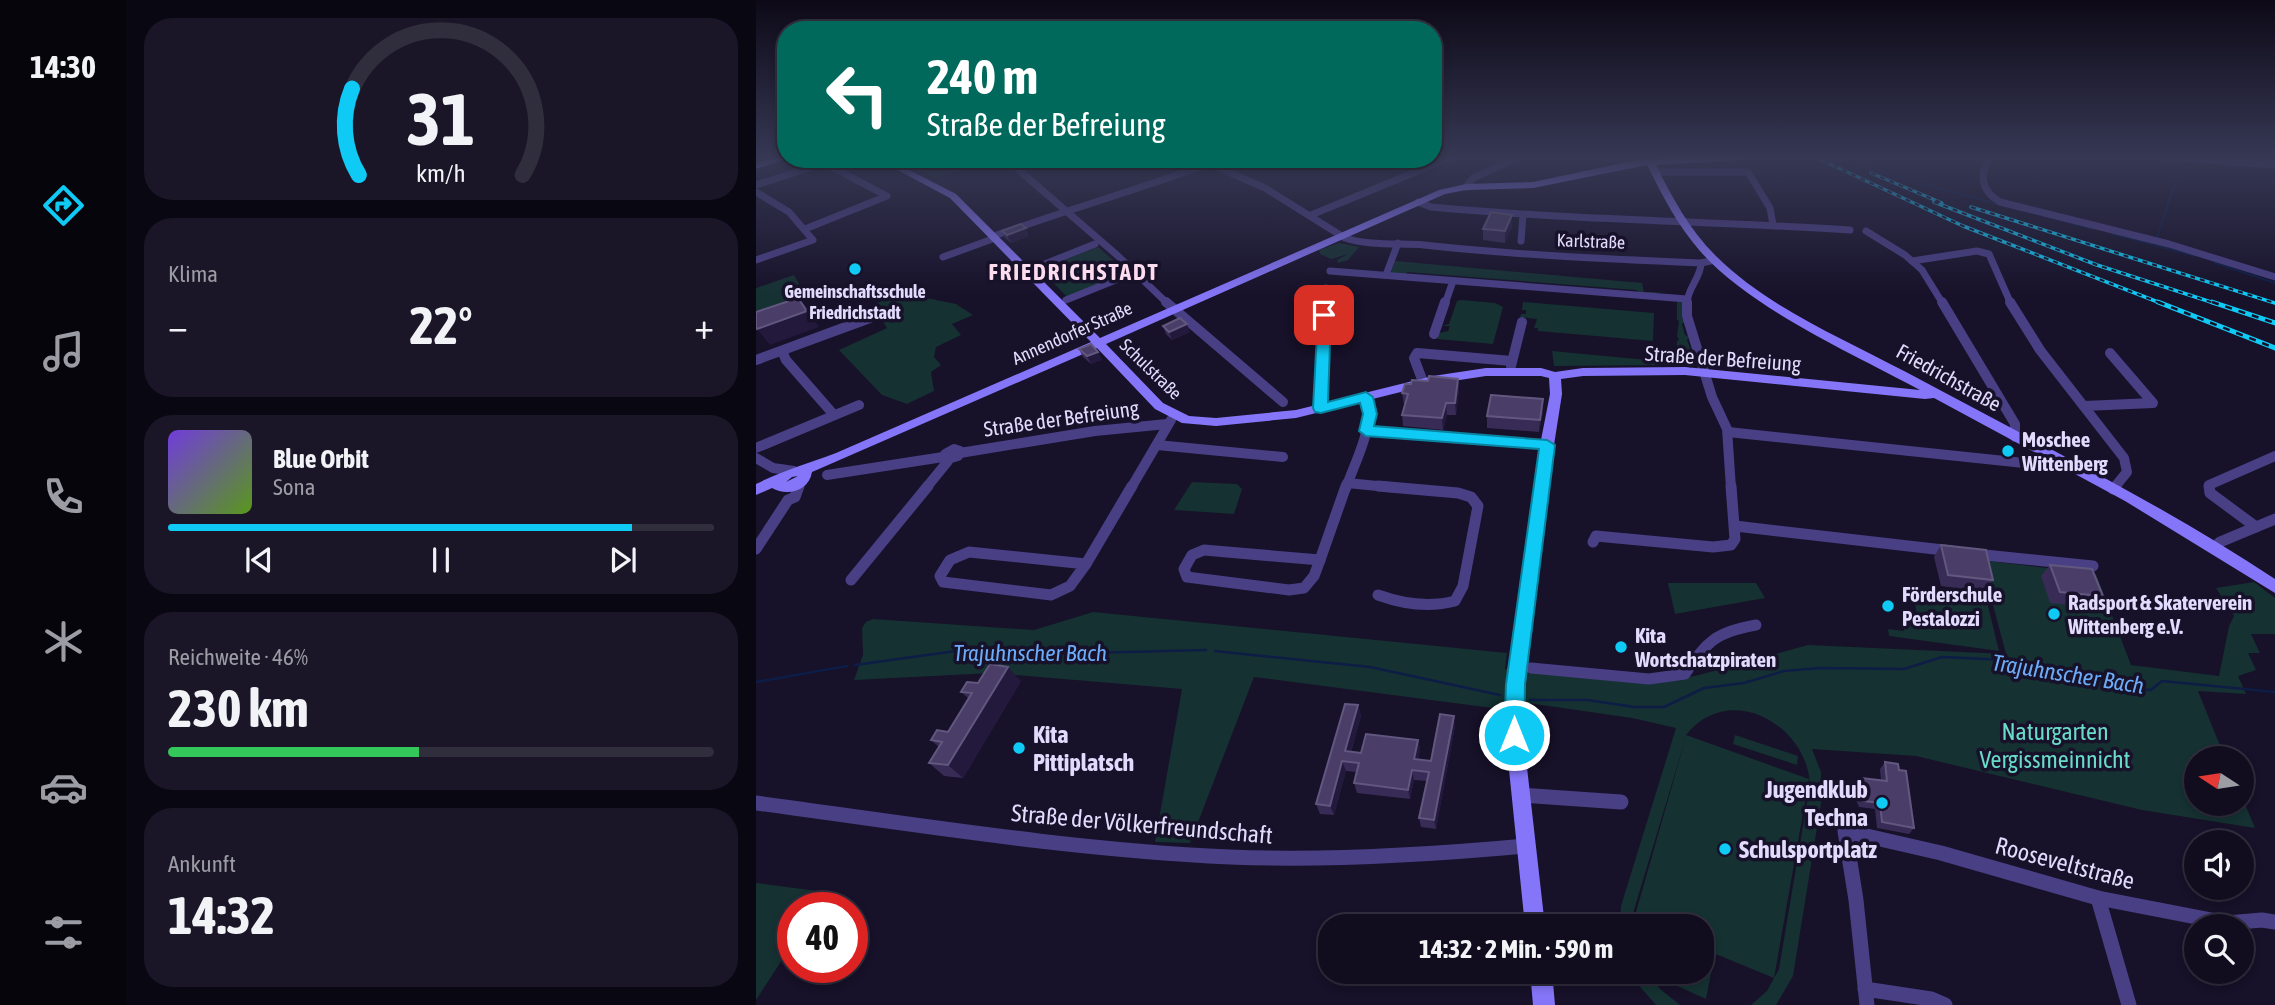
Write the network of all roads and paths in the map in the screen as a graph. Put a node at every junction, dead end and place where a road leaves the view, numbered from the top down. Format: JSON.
{"nodes":[{"id":1,"x":776,"y":204,"type":"edge"},
{"id":2,"x":867,"y":204,"type":"edge"},
{"id":3,"x":959,"y":204,"type":"edge"},
{"id":4,"x":1055,"y":204,"type":"edge"},
{"id":5,"x":1085,"y":204,"type":"edge"},
{"id":6,"x":1292,"y":204,"type":"edge"},
{"id":7,"x":1338,"y":204,"type":"edge"},
{"id":8,"x":1414,"y":204,"type":"edge"},
{"id":9,"x":1423,"y":204,"type":"edge"},
{"id":10,"x":1672,"y":204,"type":"edge"},
{"id":11,"x":1767,"y":204,"type":"edge"},
{"id":12,"x":2008,"y":204,"type":"edge"},
{"id":13,"x":1063,"y":211,"type":"junction"},
{"id":14,"x":1311,"y":215,"type":"junction"},
{"id":15,"x":1523,"y":215,"type":"junction"},
{"id":16,"x":1680,"y":220,"type":"junction"},
{"id":17,"x":1773,"y":225,"type":"junction"},
{"id":18,"x":805,"y":229,"type":"junction"},
{"id":19,"x":1850,"y":230,"type":"dead end"},
{"id":20,"x":1866,"y":231,"type":"dead end"},
{"id":21,"x":1342,"y":235,"type":"junction"},
{"id":22,"x":994,"y":237,"type":"junction"},
{"id":23,"x":1521,"y":241,"type":"dead end"},
{"id":24,"x":1398,"y":243,"type":"junction"},
{"id":25,"x":1095,"y":244,"type":"dead end"},
{"id":26,"x":943,"y":257,"type":"dead end"},
{"id":27,"x":756,"y":260,"type":"edge"},
{"id":28,"x":1715,"y":260,"type":"junction"},
{"id":29,"x":1912,"y":261,"type":"junction"},
{"id":30,"x":1701,"y":267,"type":"junction"},
{"id":31,"x":1027,"y":271,"type":"junction"},
{"id":32,"x":1331,"y":271,"type":"dead end"},
{"id":33,"x":1133,"y":273,"type":"junction"},
{"id":34,"x":1386,"y":275,"type":"junction"},
{"id":35,"x":2275,"y":277,"type":"edge"},
{"id":36,"x":1453,"y":281,"type":"junction"},
{"id":37,"x":1326,"y":288,"type":"dead end"},
{"id":38,"x":1687,"y":299,"type":"junction"},
{"id":39,"x":1066,"y":300,"type":"dead end"},
{"id":40,"x":1173,"y":309,"type":"junction"},
{"id":41,"x":870,"y":318,"type":"dead end"},
{"id":42,"x":1522,"y":322,"type":"dead end"},
{"id":43,"x":1439,"y":331,"type":"dead end"},
{"id":44,"x":1098,"y":342,"type":"junction"},
{"id":45,"x":782,"y":351,"type":"junction"},
{"id":46,"x":2110,"y":353,"type":"dead end"},
{"id":47,"x":756,"y":360,"type":"edge"},
{"id":48,"x":1511,"y":366,"type":"junction"},
{"id":49,"x":1704,"y":372,"type":"junction"},
{"id":50,"x":1555,"y":376,"type":"junction"},
{"id":51,"x":1423,"y":382,"type":"junction"},
{"id":52,"x":1934,"y":394,"type":"junction"},
{"id":53,"x":1366,"y":397,"type":"junction"},
{"id":54,"x":1283,"y":402,"type":"dead end"},
{"id":55,"x":859,"y":405,"type":"dead end"},
{"id":56,"x":2084,"y":406,"type":"junction"},
{"id":57,"x":1321,"y":408,"type":"junction"},
{"id":58,"x":834,"y":415,"type":"junction"},
{"id":59,"x":1171,"y":420,"type":"junction"},
{"id":60,"x":1366,"y":431,"type":"junction"},
{"id":61,"x":1728,"y":432,"type":"junction"},
{"id":62,"x":2015,"y":437,"type":"junction"},
{"id":63,"x":1157,"y":445,"type":"junction"},
{"id":64,"x":1547,"y":445,"type":"junction"},
{"id":65,"x":756,"y":448,"type":"edge"},
{"id":66,"x":2275,"y":456,"type":"edge"},
{"id":67,"x":1283,"y":457,"type":"dead end"},
{"id":68,"x":756,"y":458,"type":"edge"},
{"id":69,"x":2054,"y":458,"type":"junction"},
{"id":70,"x":945,"y":459,"type":"junction"},
{"id":71,"x":828,"y":468,"type":"junction"},
{"id":72,"x":789,"y":480,"type":"junction"},
{"id":73,"x":1348,"y":483,"type":"junction"},
{"id":74,"x":2113,"y":489,"type":"junction"},
{"id":75,"x":756,"y":492,"type":"edge"},
{"id":76,"x":2275,"y":519,"type":"edge"},
{"id":77,"x":1735,"y":526,"type":"junction"},
{"id":78,"x":2256,"y":527,"type":"junction"},
{"id":79,"x":1593,"y":542,"type":"dead end"},
{"id":80,"x":2215,"y":547,"type":"junction"},
{"id":81,"x":756,"y":549,"type":"edge"},
{"id":82,"x":1320,"y":560,"type":"junction"},
{"id":83,"x":1086,"y":564,"type":"junction"},
{"id":84,"x":2093,"y":566,"type":"edge"},
{"id":85,"x":851,"y":580,"type":"dead end"},
{"id":86,"x":2275,"y":587,"type":"edge"},
{"id":87,"x":1378,"y":595,"type":"dead end"},
{"id":88,"x":1756,"y":625,"type":"dead end"},
{"id":89,"x":1531,"y":668,"type":"dead end"},
{"id":90,"x":1521,"y":795,"type":"junction"},
{"id":91,"x":1621,"y":802,"type":"dead end"},
{"id":92,"x":756,"y":803,"type":"edge"},
{"id":93,"x":1527,"y":846,"type":"junction"},
{"id":94,"x":2098,"y":898,"type":"junction"},
{"id":95,"x":1534,"y":914,"type":"edge"},
{"id":96,"x":2275,"y":922,"type":"edge"},
{"id":97,"x":1542,"y":984,"type":"edge"},
{"id":98,"x":1866,"y":997,"type":"edge"},
{"id":99,"x":1544,"y":1005,"type":"edge"},
{"id":100,"x":1945,"y":1005,"type":"edge"},
{"id":101,"x":2129,"y":1005,"type":"edge"}],
"edges":[{"from":1,"to":18,"type":"street"},
{"from":2,"to":18,"type":"street"},
{"from":3,"to":22,"type":"street","name":"Schulstraße"},
{"from":4,"to":13,"type":"street"},
{"from":5,"to":13,"type":"street"},
{"from":6,"to":14,"type":"street","name":"Karlstraße"},
{"from":7,"to":14,"type":"street"},
{"from":8,"to":21,"type":"street","name":"Annendorfer Straße"},
{"from":9,"to":15,"type":"street"},
{"from":10,"to":16,"type":"street","name":"Friedrichstraße"},
{"from":11,"to":17,"type":"street"},
{"from":12,"to":35,"type":"street"},
{"from":13,"to":22,"type":"street"},
{"from":13,"to":33,"type":"street"},
{"from":14,"to":21,"type":"street","name":"Karlstraße"},
{"from":15,"to":16,"type":"street"},
{"from":15,"to":23,"type":"street"},
{"from":16,"to":17,"type":"street"},
{"from":16,"to":28,"type":"street","name":"Friedrichstraße"},
{"from":17,"to":19,"type":"street"},
{"from":18,"to":27,"type":"street"},
{"from":20,"to":29,"type":"street"},
{"from":21,"to":24,"type":"street","name":"Karlstraße"},
{"from":21,"to":40,"type":"street","name":"Annendorfer Straße"},
{"from":22,"to":26,"type":"street"},
{"from":22,"to":31,"type":"street","name":"Schulstraße"},
{"from":24,"to":30,"type":"street","name":"Karlstraße"},
{"from":24,"to":34,"type":"street"},
{"from":25,"to":31,"type":"street"},
{"from":28,"to":30,"type":"street","name":"Karlstraße"},
{"from":28,"to":52,"type":"street","name":"Friedrichstraße"},
{"from":29,"to":56,"type":"street"},
{"from":29,"to":62,"type":"street"},
{"from":30,"to":38,"type":"street"},
{"from":31,"to":44,"type":"street","name":"Schulstraße"},
{"from":32,"to":34,"type":"street"},
{"from":33,"to":39,"type":"street"},
{"from":33,"to":40,"type":"street"},
{"from":34,"to":36,"type":"street"},
{"from":36,"to":38,"type":"street"},
{"from":36,"to":43,"type":"street"},
{"from":37,"to":57,"type":"street"},
{"from":38,"to":49,"type":"street"},
{"from":40,"to":44,"type":"street","name":"Annendorfer Straße"},
{"from":40,"to":54,"type":"street"},
{"from":41,"to":45,"type":"street"},
{"from":42,"to":48,"type":"street"},
{"from":44,"to":59,"type":"street","name":"Schulstraße"},
{"from":44,"to":71,"type":"street","name":"Annendorfer Straße"},
{"from":45,"to":47,"type":"street"},
{"from":45,"to":58,"type":"street"},
{"from":46,"to":56,"type":"street"},
{"from":48,"to":50,"type":"street","name":"Straße der Befreiung"},
{"from":48,"to":51,"type":"street","name":"Straße der Befreiung"},
{"from":48,"to":51,"type":"street","name":"Straße der Befreiung"},
{"from":49,"to":50,"type":"street","name":"Straße der Befreiung"},
{"from":49,"to":52,"type":"street","name":"Straße der Befreiung"},
{"from":49,"to":61,"type":"street"},
{"from":50,"to":64,"type":"street"},
{"from":51,"to":53,"type":"street","name":"Straße der Befreiung"},
{"from":52,"to":62,"type":"street","name":"Friedrichstraße"},
{"from":53,"to":57,"type":"street","name":"Straße der Befreiung"},
{"from":53,"to":60,"type":"street"},
{"from":55,"to":58,"type":"street"},
{"from":56,"to":74,"type":"street"},
{"from":57,"to":59,"type":"street","name":"Straße der Befreiung"},
{"from":58,"to":65,"type":"street"},
{"from":59,"to":63,"type":"street","name":"Straße der Befreiung"},
{"from":59,"to":70,"type":"street","name":"Straße der Befreiung"},
{"from":60,"to":64,"type":"street"},
{"from":60,"to":73,"type":"street"},
{"from":61,"to":69,"type":"street"},
{"from":61,"to":77,"type":"street"},
{"from":62,"to":69,"type":"street","name":"Friedrichstraße"},
{"from":63,"to":67,"type":"street","name":"Straße der Befreiung"},
{"from":63,"to":83,"type":"street","name":"Straße der Befreiung"},
{"from":64,"to":90,"type":"street"},
{"from":66,"to":78,"type":"street"},
{"from":68,"to":72,"type":"street"},
{"from":69,"to":74,"type":"street","name":"Friedrichstraße"},
{"from":70,"to":71,"type":"street"},
{"from":70,"to":85,"type":"street"},
{"from":71,"to":72,"type":"street","name":"Annendorfer Straße"},
{"from":72,"to":75,"type":"street","name":"Annendorfer Straße"},
{"from":72,"to":81,"type":"street","name":"Annendorfer Straße"},
{"from":73,"to":82,"type":"street"},
{"from":73,"to":87,"type":"street"},
{"from":74,"to":80,"type":"street","name":"Friedrichstraße"},
{"from":76,"to":78,"type":"street"},
{"from":77,"to":79,"type":"street"},
{"from":77,"to":84,"type":"street"},
{"from":78,"to":80,"type":"street"},
{"from":80,"to":86,"type":"street","name":"Friedrichstraße"},
{"from":82,"to":82,"type":"street"},
{"from":83,"to":83,"type":"street","name":"Straße der Befreiung"},
{"from":88,"to":89,"type":"street"},
{"from":90,"to":91,"type":"street"},
{"from":90,"to":93,"type":"street"},
{"from":92,"to":93,"type":"street","name":"Straße der Völkerfreundschaft"},
{"from":93,"to":95,"type":"street"},
{"from":94,"to":96,"type":"street","name":"Rooseveltstraße"},
{"from":94,"to":98,"type":"street","name":"Rooseveltstraße"},
{"from":94,"to":101,"type":"street"},
{"from":97,"to":99,"type":"street"},
{"from":98,"to":100,"type":"street"}]}
